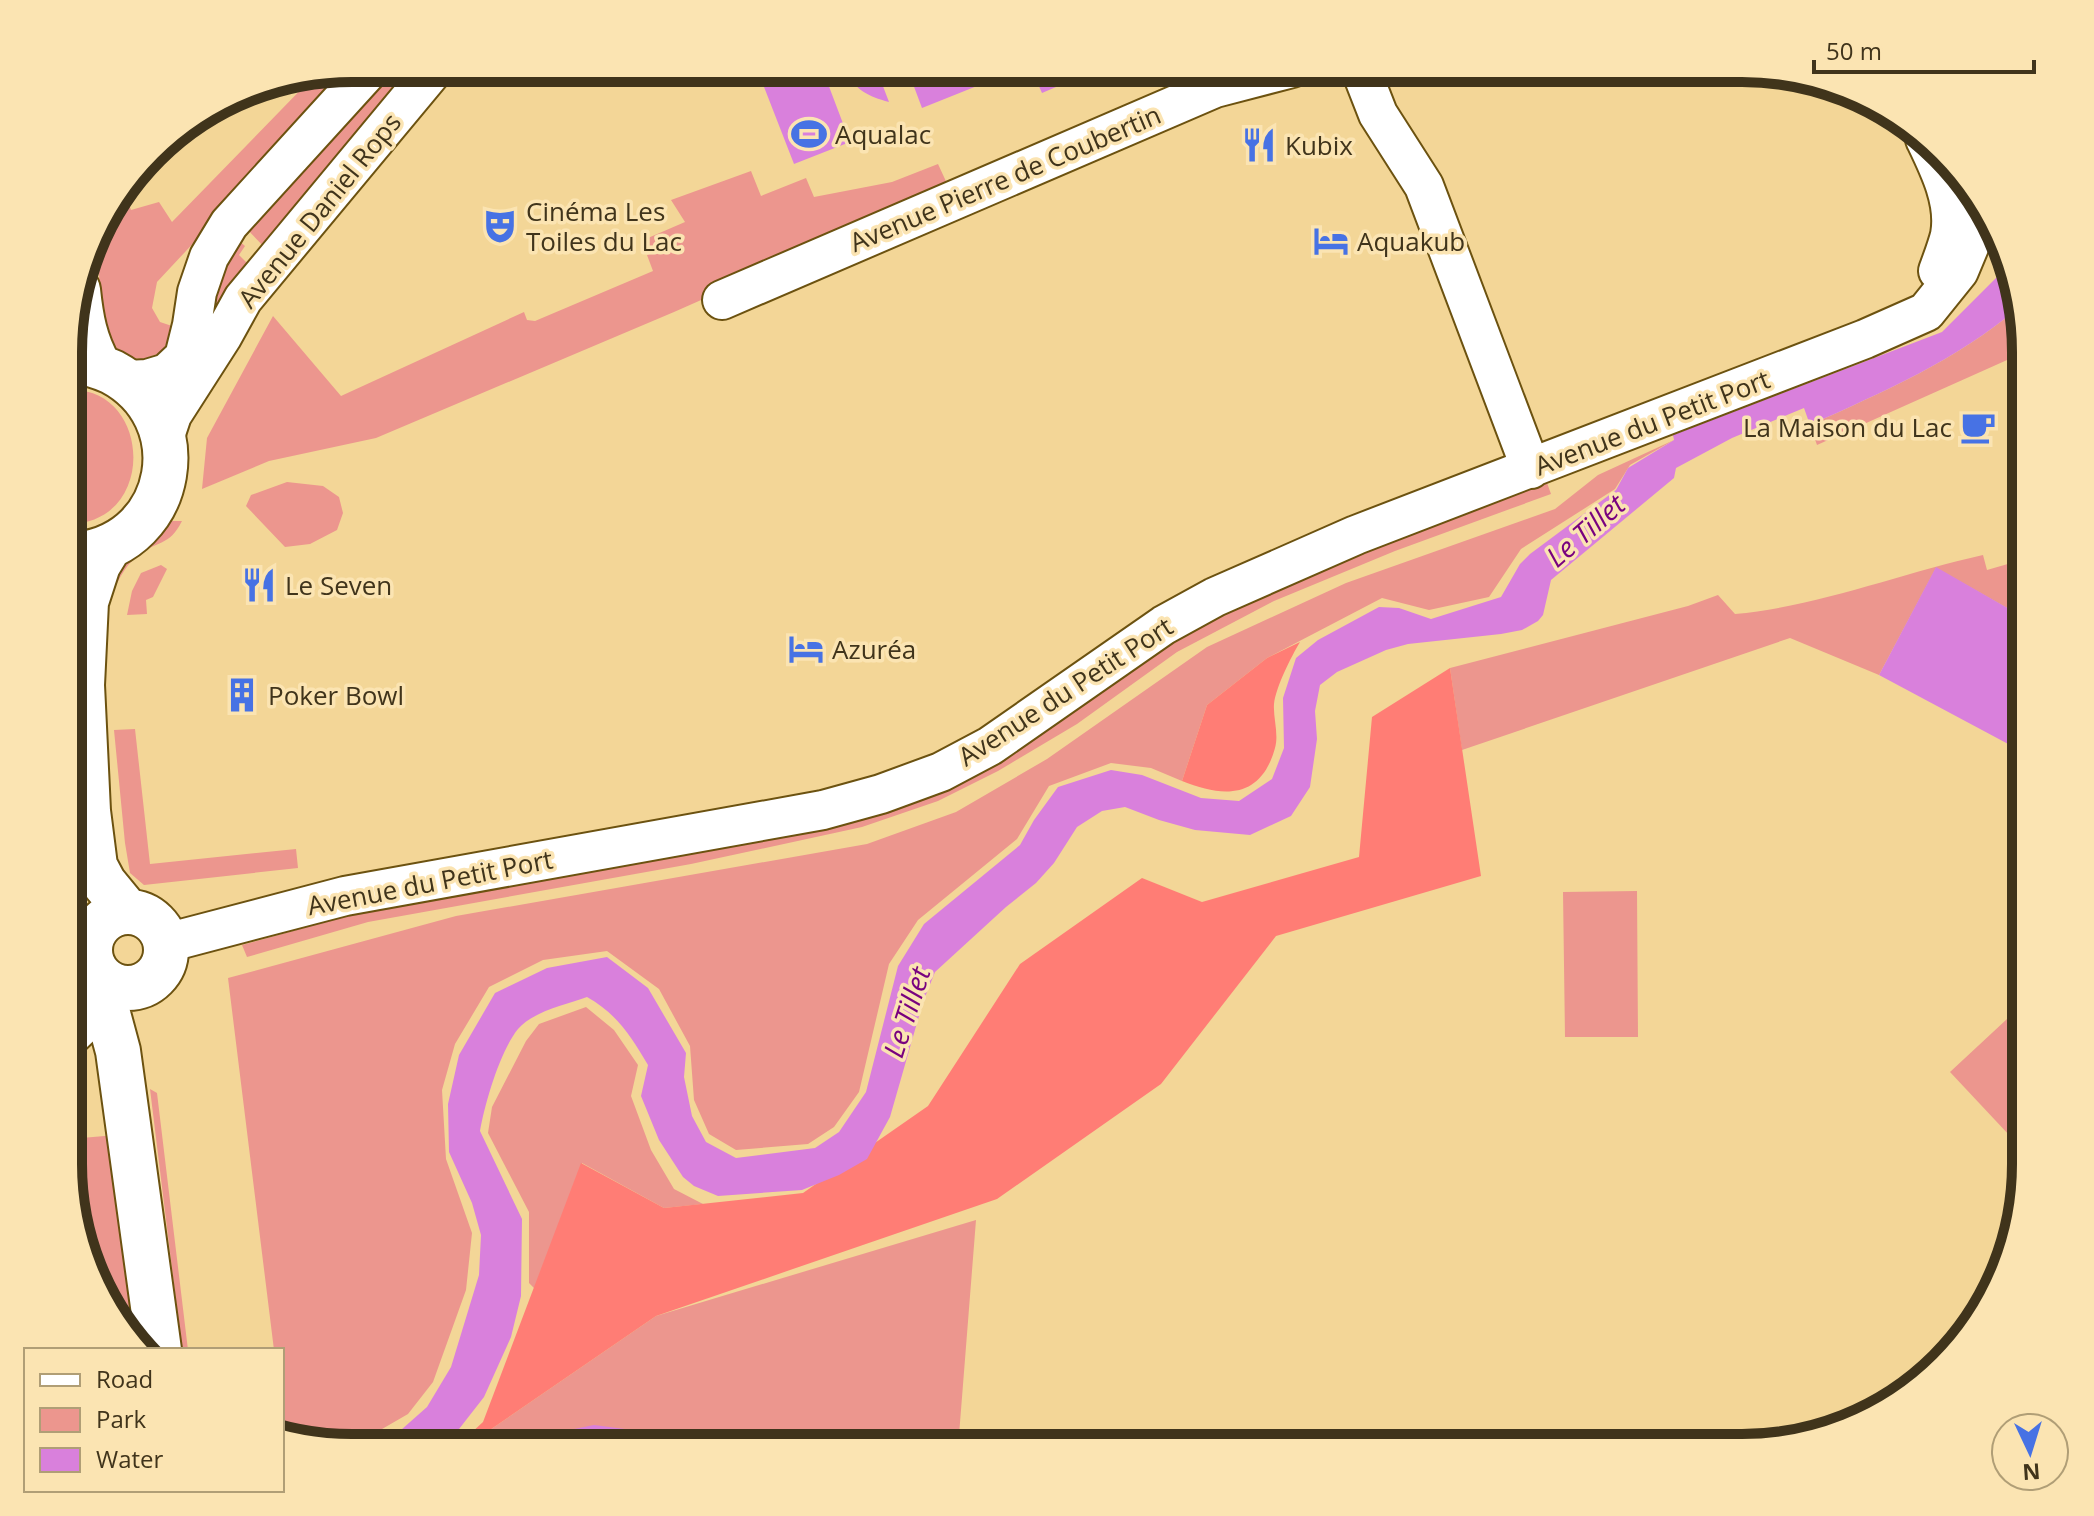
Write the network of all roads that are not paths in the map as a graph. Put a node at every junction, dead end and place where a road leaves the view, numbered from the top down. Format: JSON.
{"nodes":[{"id":1,"x":358,"y":82,"type":"edge"},
{"id":2,"x":423,"y":82,"type":"edge"},
{"id":3,"x":1236,"y":83,"type":"edge"},
{"id":4,"x":1366,"y":83,"type":"edge"},
{"id":5,"x":1938,"y":167,"type":"edge"},
{"id":6,"x":1977,"y":221,"type":"edge"},
{"id":7,"x":722,"y":300,"type":"dead end"},
{"id":8,"x":1926,"y":312,"type":"junction"},
{"id":9,"x":83,"y":332,"type":"edge"},
{"id":10,"x":99,"y":369,"type":"edge"},
{"id":11,"x":164,"y":439,"type":"junction"},
{"id":12,"x":1531,"y":469,"type":"junction"},
{"id":13,"x":90,"y":550,"type":"edge"},
{"id":14,"x":82,"y":677,"type":"edge"},
{"id":15,"x":82,"y":694,"type":"edge"},
{"id":16,"x":83,"y":897,"type":"edge"},
{"id":17,"x":112,"y":919,"type":"junction"},
{"id":18,"x":166,"y":943,"type":"junction"},
{"id":19,"x":146,"y":984,"type":"junction"},
{"id":20,"x":101,"y":985,"type":"junction"},
{"id":21,"x":83,"y":1025,"type":"edge"},
{"id":22,"x":118,"y":1051,"type":"junction"},
{"id":23,"x":159,"y":1348,"type":"edge"}],
"edges":[{"from":1,"to":10,"type":"street","name":"Avenue Daniel Rops"},
{"from":2,"to":11,"type":"street","name":"Avenue Daniel Rops"},
{"from":3,"to":7,"type":"street","name":"Avenue Pierre de Coubertin"},
{"from":4,"to":12,"type":"street"},
{"from":5,"to":8,"type":"street"},
{"from":6,"to":8,"type":"street","name":"Avenue du Petit Port"},
{"from":8,"to":12,"type":"street","name":"Avenue du Petit Port"},
{"from":9,"to":10,"type":"main road"},
{"from":10,"to":11,"type":"main road"},
{"from":11,"to":13,"type":"main road"},
{"from":12,"to":18,"type":"street","name":"Avenue du Petit Port"},
{"from":13,"to":14,"type":"main road"},
{"from":15,"to":17,"type":"main road"},
{"from":16,"to":17,"type":"main road"},
{"from":17,"to":18,"type":"main road"},
{"from":17,"to":20,"type":"main road"},
{"from":18,"to":19,"type":"main road"},
{"from":19,"to":20,"type":"main road"},
{"from":19,"to":22,"type":"main road"},
{"from":20,"to":21,"type":"street"},
{"from":20,"to":22,"type":"main road"},
{"from":22,"to":23,"type":"main road"}]}
